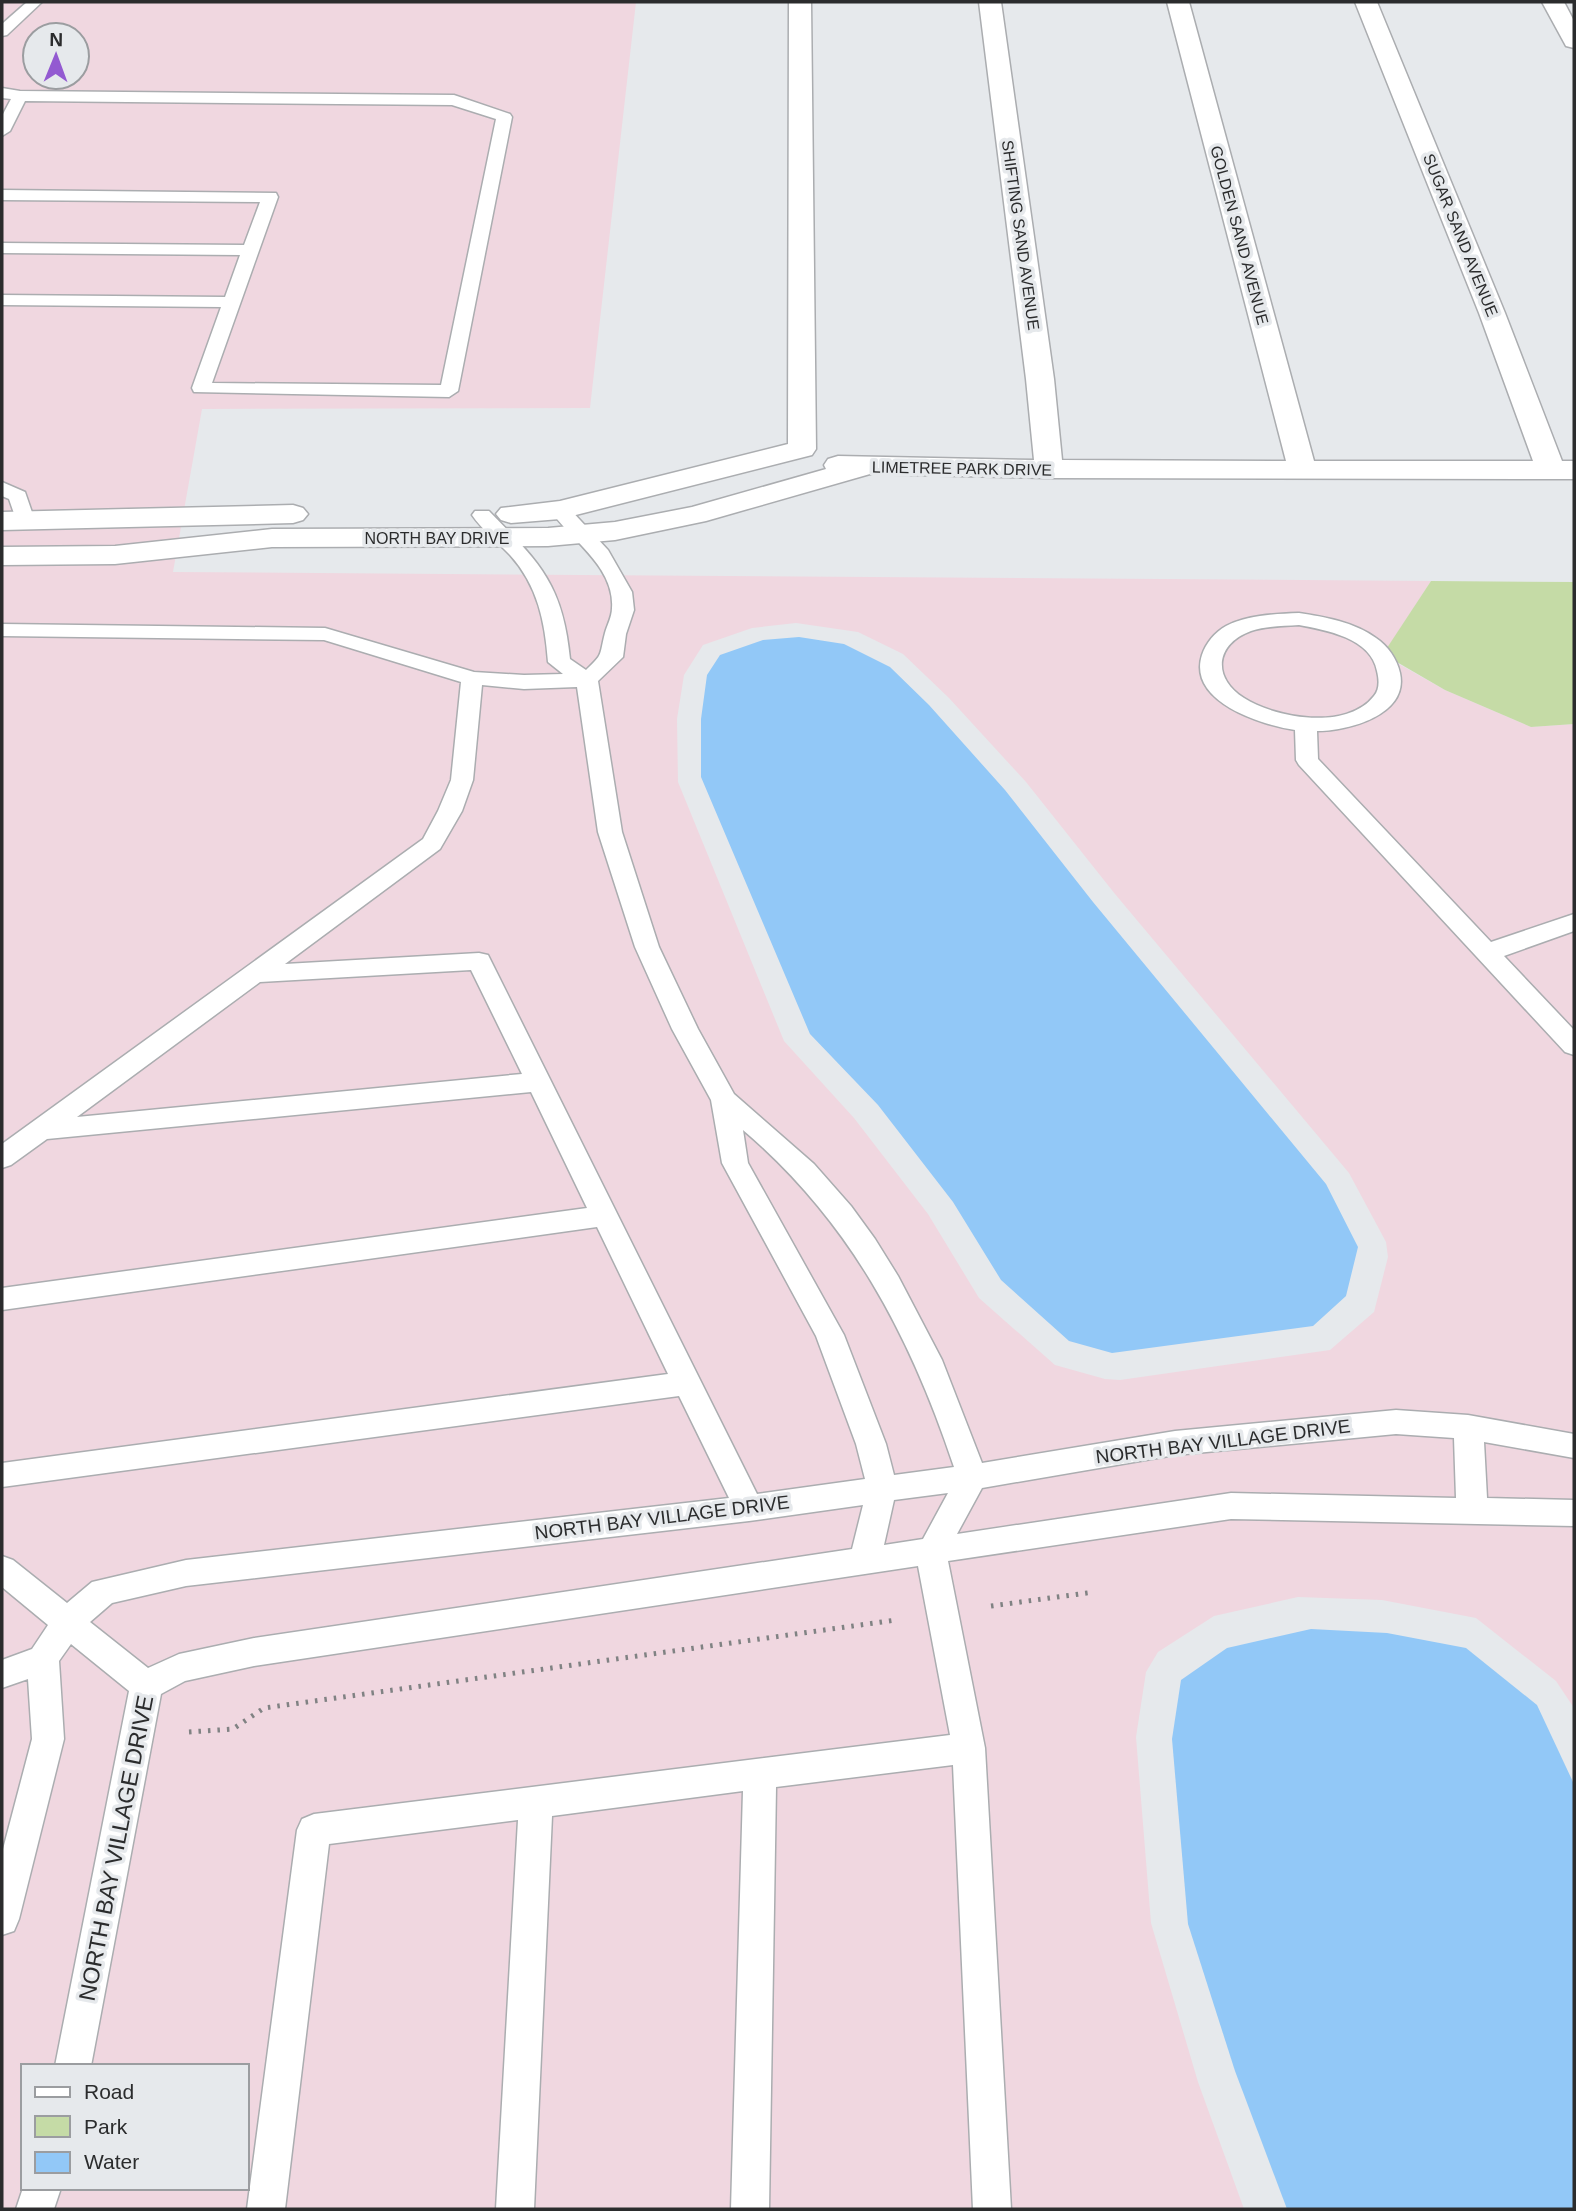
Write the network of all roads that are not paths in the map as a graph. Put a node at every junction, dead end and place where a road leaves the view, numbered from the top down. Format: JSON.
{"nodes":[{"id":1,"x":35,"y":2,"type":"edge"},
{"id":2,"x":800,"y":2,"type":"edge"},
{"id":3,"x":990,"y":2,"type":"edge"},
{"id":4,"x":1178,"y":2,"type":"edge"},
{"id":5,"x":1366,"y":2,"type":"edge"},
{"id":6,"x":1553,"y":2,"type":"edge"},
{"id":7,"x":2,"y":32,"type":"edge"},
{"id":8,"x":1574,"y":41,"type":"edge"},
{"id":9,"x":2,"y":93,"type":"edge"},
{"id":10,"x":20,"y":96,"type":"junction"},
{"id":11,"x":2,"y":131,"type":"edge"},
{"id":12,"x":2,"y":195,"type":"edge"},
{"id":13,"x":2,"y":248,"type":"edge"},
{"id":14,"x":251,"y":250,"type":"junction"},
{"id":15,"x":2,"y":300,"type":"edge"},
{"id":16,"x":232,"y":302,"type":"junction"},
{"id":17,"x":802,"y":449,"type":"junction"},
{"id":18,"x":864,"y":467,"type":"junction"},
{"id":19,"x":1049,"y":469,"type":"junction"},
{"id":20,"x":1302,"y":469,"type":"junction"},
{"id":21,"x":1563,"y":470,"type":"edge"},
{"id":22,"x":654,"y":486,"type":"junction"},
{"id":23,"x":2,"y":488,"type":"edge"},
{"id":24,"x":560,"y":510,"type":"junction"},
{"id":25,"x":482,"y":514,"type":"junction"},
{"id":26,"x":678,"y":519,"type":"junction"},
{"id":27,"x":13,"y":521,"type":"edge"},
{"id":28,"x":581,"y":535,"type":"junction"},
{"id":29,"x":503,"y":537,"type":"junction"},
{"id":30,"x":2,"y":556,"type":"edge"},
{"id":31,"x":2,"y":630,"type":"edge"},
{"id":32,"x":472,"y":678,"type":"junction"},
{"id":33,"x":587,"y":680,"type":"junction"},
{"id":34,"x":1306,"y":725,"type":"junction"},
{"id":35,"x":1574,"y":922,"type":"edge"},
{"id":36,"x":1489,"y":952,"type":"junction"},
{"id":37,"x":256,"y":974,"type":"junction"},
{"id":38,"x":1574,"y":1046,"type":"edge"},
{"id":39,"x":538,"y":1082,"type":"junction"},
{"id":40,"x":724,"y":1100,"type":"junction"},
{"id":41,"x":41,"y":1130,"type":"junction"},
{"id":42,"x":2,"y":1158,"type":"edge"},
{"id":43,"x":605,"y":1216,"type":"junction"},
{"id":44,"x":2,"y":1299,"type":"edge"},
{"id":45,"x":687,"y":1383,"type":"junction"},
{"id":46,"x":1468,"y":1427,"type":"junction"},
{"id":47,"x":1574,"y":1446,"type":"edge"},
{"id":48,"x":2,"y":1475,"type":"edge"},
{"id":49,"x":972,"y":1477,"type":"junction"},
{"id":50,"x":882,"y":1489,"type":"junction"},
{"id":51,"x":749,"y":1507,"type":"junction"},
{"id":52,"x":1472,"y":1511,"type":"junction"},
{"id":53,"x":1574,"y":1513,"type":"edge"},
{"id":54,"x":930,"y":1553,"type":"junction"},
{"id":55,"x":864,"y":1562,"type":"junction"},
{"id":56,"x":2,"y":1569,"type":"edge"},
{"id":57,"x":68,"y":1621,"type":"junction"},
{"id":58,"x":43,"y":1659,"type":"junction"},
{"id":59,"x":2,"y":1674,"type":"edge"},
{"id":60,"x":146,"y":1686,"type":"junction"},
{"id":61,"x":969,"y":1748,"type":"junction"},
{"id":62,"x":760,"y":1774,"type":"junction"},
{"id":63,"x":536,"y":1802,"type":"junction"},
{"id":64,"x":2,"y":1919,"type":"edge"},
{"id":65,"x":73,"y":2064,"type":"edge"},
{"id":66,"x":41,"y":2190,"type":"edge"},
{"id":67,"x":35,"y":2209,"type":"edge"},
{"id":68,"x":266,"y":2209,"type":"edge"},
{"id":69,"x":515,"y":2209,"type":"edge"},
{"id":70,"x":750,"y":2209,"type":"edge"},
{"id":71,"x":992,"y":2209,"type":"edge"}],
"edges":[{"from":1,"to":7,"type":"lane"},
{"from":2,"to":17,"type":"street"},
{"from":3,"to":19,"type":"street","name":"SHIFTING SAND AVENUE"},
{"from":4,"to":20,"type":"street","name":"GOLDEN SAND AVENUE"},
{"from":5,"to":21,"type":"street","name":"SUGAR SAND AVENUE"},
{"from":6,"to":8,"type":"street"},
{"from":9,"to":10,"type":"lane"},
{"from":10,"to":11,"type":"lane"},
{"from":10,"to":16,"type":"lane"},
{"from":12,"to":14,"type":"lane"},
{"from":13,"to":14,"type":"lane"},
{"from":14,"to":16,"type":"lane"},
{"from":15,"to":16,"type":"lane"},
{"from":17,"to":18,"type":"street","name":"LIMETREE PARK DRIVE"},
{"from":17,"to":22,"type":"street","name":"NORTH BAY DRIVE"},
{"from":18,"to":19,"type":"street","name":"LIMETREE PARK DRIVE"},
{"from":18,"to":26,"type":"street","name":"NORTH BAY DRIVE"},
{"from":19,"to":20,"type":"street","name":"LIMETREE PARK DRIVE"},
{"from":20,"to":21,"type":"street","name":"LIMETREE PARK DRIVE"},
{"from":22,"to":24,"type":"street","name":"NORTH BAY DRIVE"},
{"from":22,"to":26,"type":"street"},
{"from":23,"to":27,"type":"lane"},
{"from":24,"to":25,"type":"street","name":"NORTH BAY DRIVE"},
{"from":24,"to":28,"type":"lane"},
{"from":25,"to":27,"type":"street","name":"NORTH BAY DRIVE"},
{"from":25,"to":29,"type":"lane"},
{"from":26,"to":28,"type":"street","name":"NORTH BAY DRIVE"},
{"from":28,"to":29,"type":"street","name":"NORTH BAY DRIVE"},
{"from":28,"to":33,"type":"lane"},
{"from":29,"to":30,"type":"street","name":"NORTH BAY DRIVE"},
{"from":29,"to":33,"type":"lane"},
{"from":31,"to":32,"type":"lane"},
{"from":32,"to":33,"type":"lane"},
{"from":32,"to":37,"type":"lane"},
{"from":33,"to":40,"type":"lane"},
{"from":34,"to":34,"type":"lane"},
{"from":34,"to":36,"type":"lane"},
{"from":35,"to":36,"type":"lane"},
{"from":36,"to":38,"type":"lane"},
{"from":37,"to":39,"type":"lane"},
{"from":37,"to":41,"type":"lane"},
{"from":39,"to":41,"type":"lane"},
{"from":39,"to":43,"type":"lane"},
{"from":40,"to":49,"type":"lane"},
{"from":40,"to":50,"type":"lane"},
{"from":41,"to":42,"type":"lane"},
{"from":43,"to":44,"type":"lane"},
{"from":43,"to":45,"type":"lane"},
{"from":45,"to":48,"type":"lane"},
{"from":45,"to":51,"type":"lane"},
{"from":46,"to":47,"type":"lane","name":"NORTH BAY VILLAGE DRIVE"},
{"from":46,"to":49,"type":"lane","name":"NORTH BAY VILLAGE DRIVE"},
{"from":46,"to":52,"type":"lane"},
{"from":49,"to":50,"type":"lane","name":"NORTH BAY VILLAGE DRIVE"},
{"from":49,"to":54,"type":"lane"},
{"from":50,"to":51,"type":"lane","name":"NORTH BAY VILLAGE DRIVE"},
{"from":50,"to":55,"type":"lane"},
{"from":51,"to":57,"type":"lane","name":"NORTH BAY VILLAGE DRIVE"},
{"from":52,"to":53,"type":"lane","name":"NORTH BAY VILLAGE DRIVE"},
{"from":52,"to":54,"type":"lane","name":"NORTH BAY VILLAGE DRIVE"},
{"from":54,"to":55,"type":"lane","name":"NORTH BAY VILLAGE DRIVE"},
{"from":54,"to":61,"type":"lane"},
{"from":55,"to":60,"type":"lane","name":"NORTH BAY VILLAGE DRIVE"},
{"from":56,"to":57,"type":"lane"},
{"from":57,"to":58,"type":"lane","name":"NORTH BAY VILLAGE DRIVE"},
{"from":57,"to":60,"type":"lane"},
{"from":58,"to":59,"type":"lane"},
{"from":58,"to":64,"type":"lane"},
{"from":60,"to":65,"type":"lane","name":"NORTH BAY VILLAGE DRIVE"},
{"from":61,"to":62,"type":"lane"},
{"from":61,"to":71,"type":"lane"},
{"from":62,"to":63,"type":"lane"},
{"from":62,"to":70,"type":"lane"},
{"from":63,"to":68,"type":"lane"},
{"from":63,"to":69,"type":"lane"},
{"from":66,"to":67,"type":"lane"}]}
